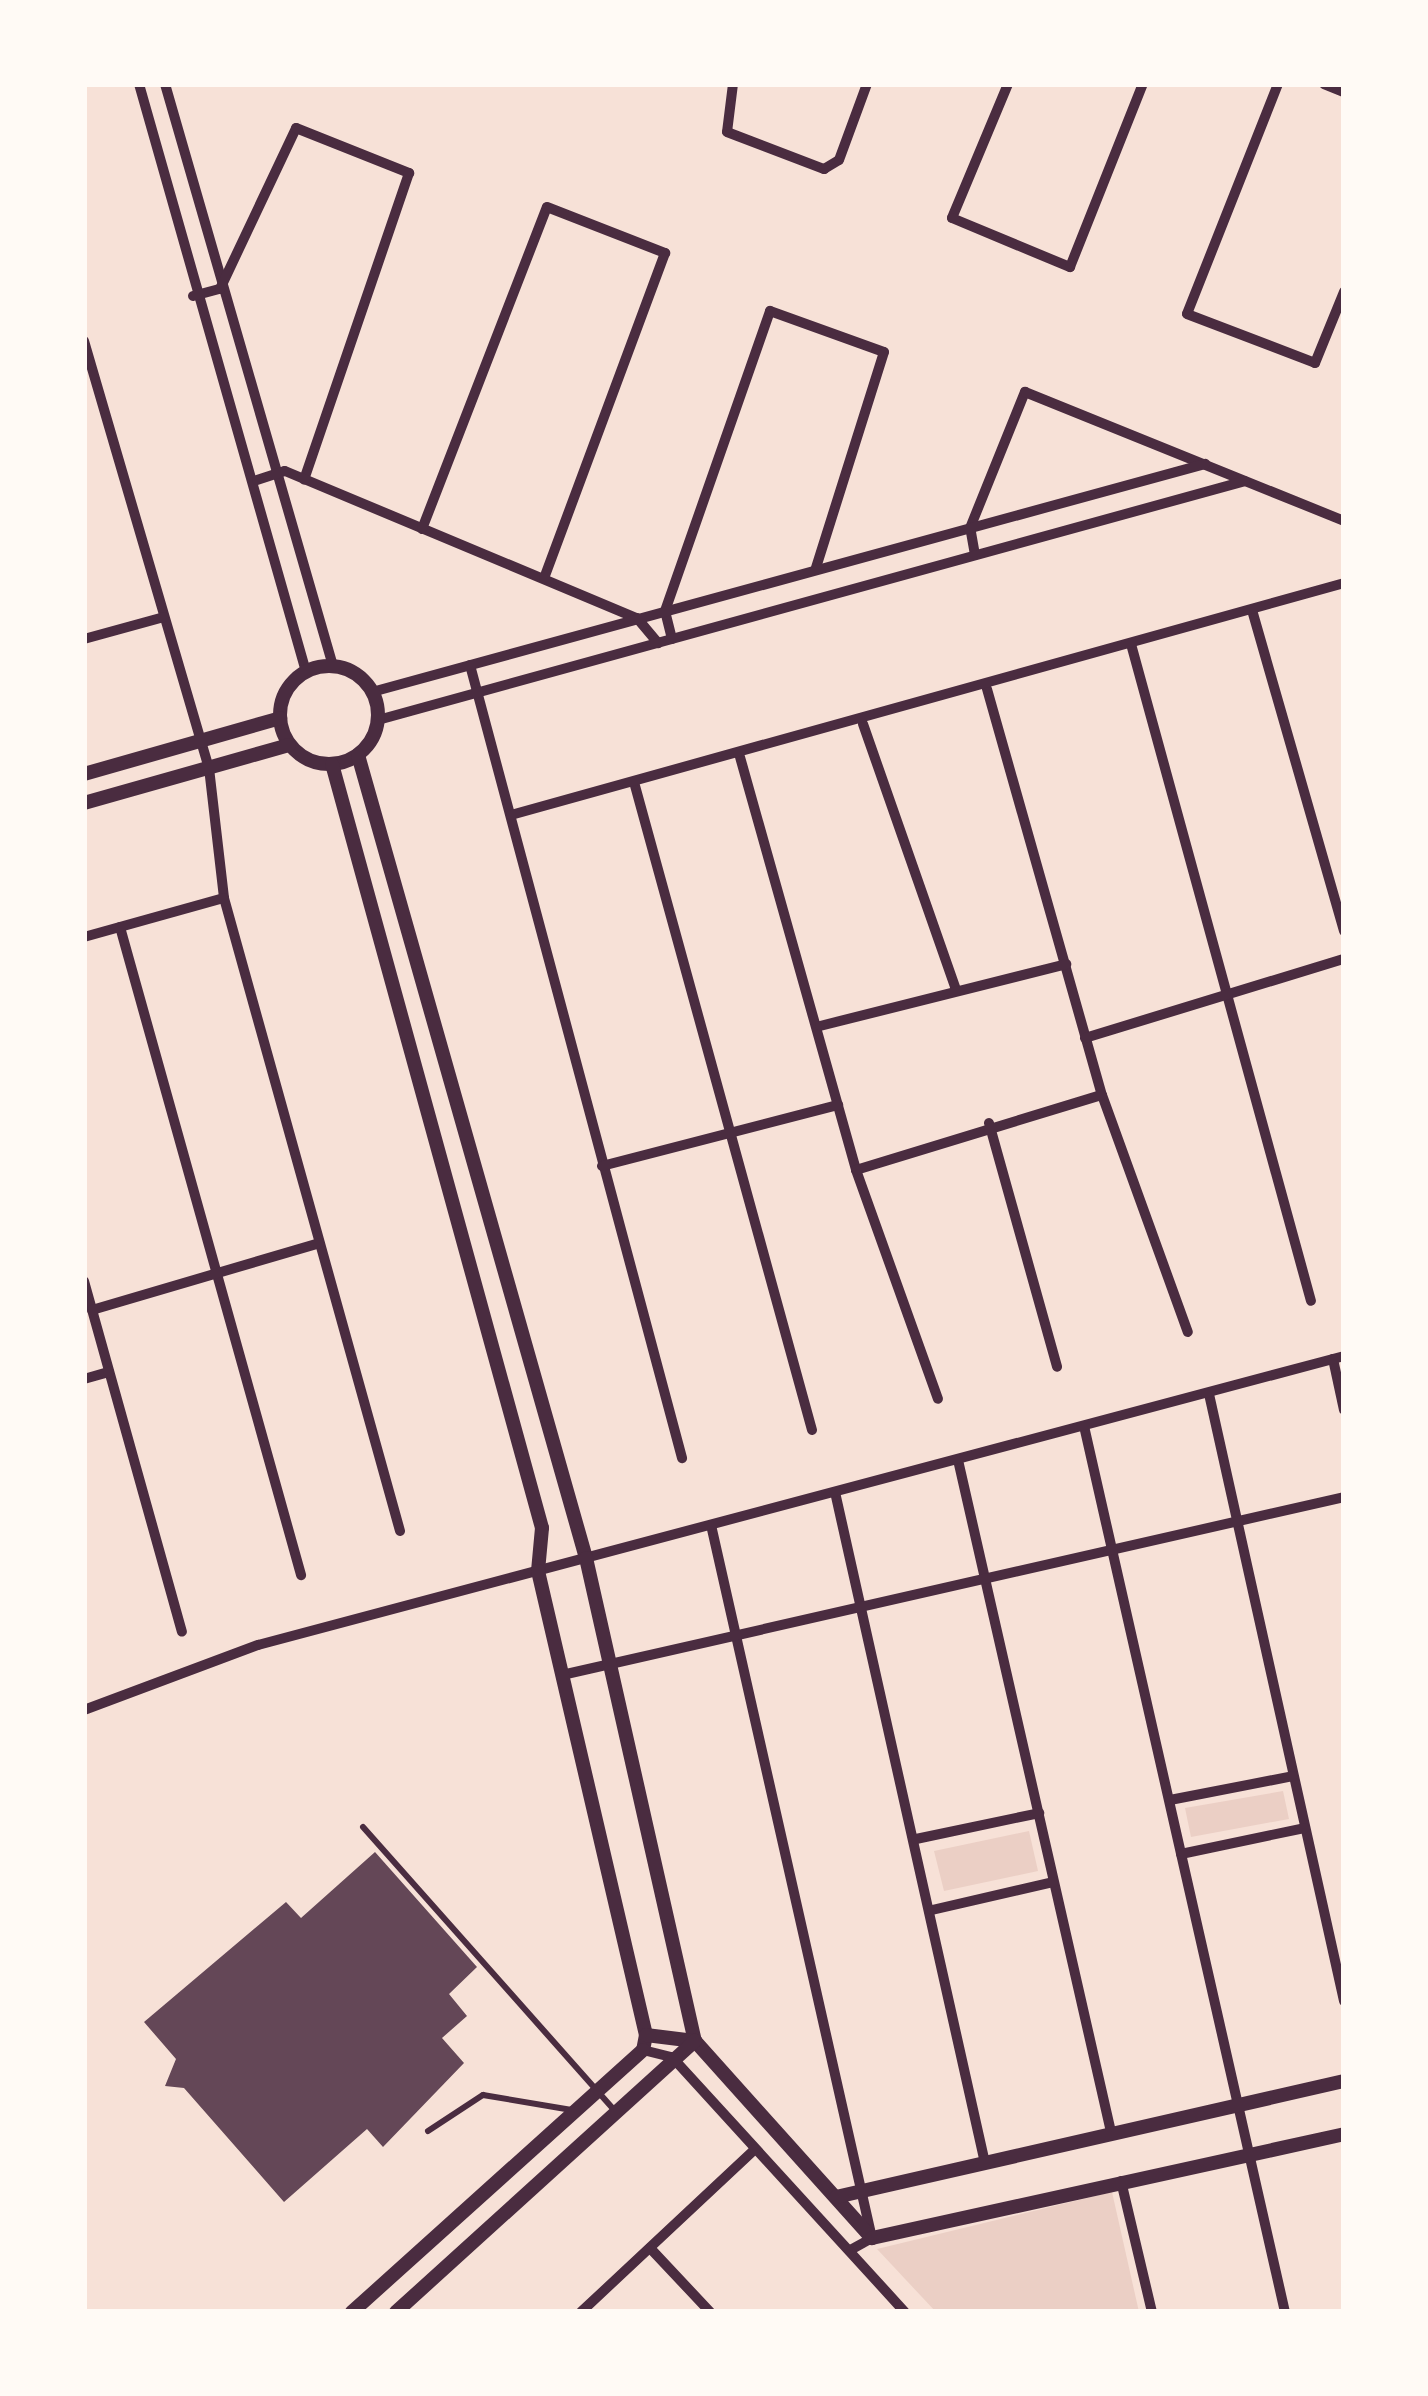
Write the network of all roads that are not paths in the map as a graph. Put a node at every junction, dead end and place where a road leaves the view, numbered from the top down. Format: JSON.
{"nodes":[{"id":1,"x":139,"y":84,"type":"edge"},
{"id":2,"x":165,"y":84,"type":"edge"},
{"id":3,"x":734,"y":84,"type":"edge"},
{"id":4,"x":868,"y":84,"type":"edge"},
{"id":5,"x":1008,"y":84,"type":"edge"},
{"id":6,"x":1143,"y":84,"type":"edge"},
{"id":7,"x":1278,"y":84,"type":"edge"},
{"id":8,"x":1324,"y":84,"type":"edge"},
{"id":9,"x":1344,"y":92,"type":"edge"},
{"id":10,"x":220,"y":289,"type":"junction"},
{"id":11,"x":1344,"y":292,"type":"edge"},
{"id":12,"x":193,"y":296,"type":"junction"},
{"id":13,"x":84,"y":341,"type":"edge"},
{"id":14,"x":1204,"y":464,"type":"junction"},
{"id":15,"x":285,"y":471,"type":"junction"},
{"id":16,"x":304,"y":479,"type":"junction"},
{"id":17,"x":257,"y":480,"type":"junction"},
{"id":18,"x":1245,"y":482,"type":"junction"},
{"id":19,"x":1344,"y":521,"type":"edge"},
{"id":20,"x":970,"y":528,"type":"junction"},
{"id":21,"x":422,"y":529,"type":"junction"},
{"id":22,"x":975,"y":555,"type":"junction"},
{"id":23,"x":816,"y":568,"type":"junction"},
{"id":24,"x":544,"y":578,"type":"junction"},
{"id":25,"x":1344,"y":583,"type":"edge"},
{"id":26,"x":1252,"y":610,"type":"junction"},
{"id":27,"x":665,"y":611,"type":"junction"},
{"id":28,"x":164,"y":617,"type":"junction"},
{"id":29,"x":637,"y":618,"type":"junction"},
{"id":30,"x":84,"y":639,"type":"edge"},
{"id":31,"x":672,"y":639,"type":"junction"},
{"id":32,"x":658,"y":643,"type":"junction"},
{"id":33,"x":1131,"y":644,"type":"junction"},
{"id":34,"x":470,"y":665,"type":"junction"},
{"id":35,"x":333,"y":666,"type":"junction"},
{"id":36,"x":306,"y":672,"type":"junction"},
{"id":37,"x":987,"y":689,"type":"junction"},
{"id":38,"x":372,"y":692,"type":"junction"},
{"id":39,"x":477,"y":694,"type":"junction"},
{"id":40,"x":280,"y":718,"type":"junction"},
{"id":41,"x":377,"y":720,"type":"junction"},
{"id":42,"x":863,"y":724,"type":"junction"},
{"id":43,"x":201,"y":741,"type":"junction"},
{"id":44,"x":289,"y":745,"type":"junction"},
{"id":45,"x":358,"y":755,"type":"junction"},
{"id":46,"x":740,"y":757,"type":"junction"},
{"id":47,"x":332,"y":764,"type":"junction"},
{"id":48,"x":208,"y":768,"type":"junction"},
{"id":49,"x":84,"y":774,"type":"edge"},
{"id":50,"x":634,"y":782,"type":"junction"},
{"id":51,"x":84,"y":803,"type":"edge"},
{"id":52,"x":511,"y":815,"type":"junction"},
{"id":53,"x":224,"y":898,"type":"junction"},
{"id":54,"x":120,"y":927,"type":"junction"},
{"id":55,"x":1344,"y":931,"type":"edge"},
{"id":56,"x":84,"y":937,"type":"edge"},
{"id":57,"x":1344,"y":958,"type":"edge"},
{"id":58,"x":1066,"y":964,"type":"junction"},
{"id":59,"x":956,"y":987,"type":"junction"},
{"id":60,"x":1227,"y":992,"type":"junction"},
{"id":61,"x":429,"y":1010,"type":"junction"},
{"id":62,"x":402,"y":1017,"type":"junction"},
{"id":63,"x":820,"y":1026,"type":"junction"},
{"id":64,"x":1085,"y":1038,"type":"junction"},
{"id":65,"x":1102,"y":1095,"type":"junction"},
{"id":66,"x":838,"y":1105,"type":"junction"},
{"id":67,"x":989,"y":1123,"type":"junction"},
{"id":68,"x":733,"y":1132,"type":"junction"},
{"id":69,"x":602,"y":1166,"type":"junction"},
{"id":70,"x":856,"y":1170,"type":"junction"},
{"id":71,"x":319,"y":1243,"type":"junction"},
{"id":72,"x":495,"y":1248,"type":"junction"},
{"id":73,"x":468,"y":1255,"type":"junction"},
{"id":74,"x":217,"y":1274,"type":"junction"},
{"id":75,"x":84,"y":1282,"type":"edge"},
{"id":76,"x":1311,"y":1301,"type":"dead end"},
{"id":77,"x":92,"y":1310,"type":"junction"},
{"id":78,"x":1188,"y":1332,"type":"dead end"},
{"id":79,"x":1339,"y":1358,"type":"edge"},
{"id":80,"x":1057,"y":1367,"type":"dead end"},
{"id":81,"x":110,"y":1372,"type":"junction"},
{"id":82,"x":84,"y":1379,"type":"edge"},
{"id":83,"x":1209,"y":1394,"type":"junction"},
{"id":84,"x":938,"y":1400,"type":"dead end"},
{"id":85,"x":1344,"y":1410,"type":"edge"},
{"id":86,"x":1084,"y":1426,"type":"junction"},
{"id":87,"x":812,"y":1430,"type":"dead end"},
{"id":88,"x":682,"y":1458,"type":"dead end"},
{"id":89,"x":958,"y":1460,"type":"junction"},
{"id":90,"x":835,"y":1492,"type":"junction"},
{"id":91,"x":1344,"y":1497,"type":"edge"},
{"id":92,"x":568,"y":1520,"type":"junction"},
{"id":93,"x":1236,"y":1521,"type":"junction"},
{"id":94,"x":711,"y":1526,"type":"junction"},
{"id":95,"x":542,"y":1528,"type":"junction"},
{"id":96,"x":400,"y":1531,"type":"dead end"},
{"id":97,"x":1110,"y":1548,"type":"junction"},
{"id":98,"x":586,"y":1558,"type":"junction"},
{"id":99,"x":538,"y":1571,"type":"junction"},
{"id":100,"x":301,"y":1576,"type":"dead end"},
{"id":101,"x":986,"y":1578,"type":"junction"},
{"id":102,"x":860,"y":1605,"type":"junction"},
{"id":103,"x":182,"y":1632,"type":"dead end"},
{"id":104,"x":737,"y":1634,"type":"junction"},
{"id":105,"x":609,"y":1664,"type":"junction"},
{"id":106,"x":562,"y":1675,"type":"junction"},
{"id":107,"x":84,"y":1710,"type":"edge"},
{"id":108,"x":1293,"y":1776,"type":"junction"},
{"id":109,"x":1170,"y":1800,"type":"junction"},
{"id":110,"x":1039,"y":1813,"type":"junction"},
{"id":111,"x":363,"y":1827,"type":"dead end"},
{"id":112,"x":1304,"y":1828,"type":"junction"},
{"id":113,"x":916,"y":1839,"type":"junction"},
{"id":114,"x":1181,"y":1854,"type":"junction"},
{"id":115,"x":1053,"y":1882,"type":"junction"},
{"id":116,"x":932,"y":1910,"type":"junction"},
{"id":117,"x":1344,"y":2001,"type":"edge"},
{"id":118,"x":695,"y":2041,"type":"junction"},
{"id":119,"x":645,"y":2043,"type":"junction"},
{"id":120,"x":671,"y":2057,"type":"junction"},
{"id":121,"x":1344,"y":2081,"type":"edge"},
{"id":122,"x":597,"y":2091,"type":"junction"},
{"id":123,"x":1235,"y":2103,"type":"junction"},
{"id":124,"x":575,"y":2110,"type":"junction"},
{"id":125,"x":616,"y":2112,"type":"junction"},
{"id":126,"x":428,"y":2131,"type":"dead end"},
{"id":127,"x":1111,"y":2132,"type":"junction"},
{"id":128,"x":1344,"y":2134,"type":"edge"},
{"id":129,"x":755,"y":2149,"type":"junction"},
{"id":130,"x":1248,"y":2154,"type":"junction"},
{"id":131,"x":985,"y":2163,"type":"junction"},
{"id":132,"x":1121,"y":2181,"type":"junction"},
{"id":133,"x":861,"y":2191,"type":"junction"},
{"id":134,"x":836,"y":2198,"type":"junction"},
{"id":135,"x":872,"y":2238,"type":"junction"},
{"id":136,"x":650,"y":2248,"type":"junction"},
{"id":137,"x":849,"y":2251,"type":"junction"},
{"id":138,"x":352,"y":2312,"type":"edge"},
{"id":139,"x":396,"y":2312,"type":"edge"},
{"id":140,"x":581,"y":2312,"type":"edge"},
{"id":141,"x":710,"y":2312,"type":"edge"},
{"id":142,"x":905,"y":2312,"type":"edge"},
{"id":143,"x":1152,"y":2312,"type":"edge"},
{"id":144,"x":1285,"y":2312,"type":"edge"}],
"edges":[{"from":1,"to":12,"type":"street"},
{"from":2,"to":10,"type":"street"},
{"from":3,"to":4,"type":"street"},
{"from":5,"to":6,"type":"street"},
{"from":7,"to":11,"type":"street"},
{"from":8,"to":9,"type":"street"},
{"from":10,"to":12,"type":"street"},
{"from":10,"to":15,"type":"street"},
{"from":10,"to":16,"type":"street"},
{"from":12,"to":17,"type":"street"},
{"from":13,"to":28,"type":"street"},
{"from":14,"to":18,"type":"street"},
{"from":14,"to":20,"type":"street"},
{"from":14,"to":20,"type":"street"},
{"from":15,"to":16,"type":"street"},
{"from":15,"to":17,"type":"street"},
{"from":15,"to":35,"type":"street"},
{"from":16,"to":21,"type":"street"},
{"from":17,"to":36,"type":"street"},
{"from":18,"to":19,"type":"street"},
{"from":18,"to":22,"type":"street"},
{"from":20,"to":22,"type":"street"},
{"from":20,"to":23,"type":"street"},
{"from":21,"to":24,"type":"street"},
{"from":21,"to":24,"type":"street"},
{"from":22,"to":31,"type":"street"},
{"from":23,"to":27,"type":"street"},
{"from":23,"to":27,"type":"street"},
{"from":24,"to":29,"type":"street"},
{"from":25,"to":26,"type":"street"},
{"from":26,"to":33,"type":"street"},
{"from":26,"to":55,"type":"street"},
{"from":27,"to":29,"type":"street"},
{"from":27,"to":31,"type":"street"},
{"from":28,"to":30,"type":"street"},
{"from":28,"to":43,"type":"street"},
{"from":29,"to":32,"type":"street"},
{"from":29,"to":34,"type":"street"},
{"from":31,"to":32,"type":"street"},
{"from":32,"to":39,"type":"street"},
{"from":33,"to":37,"type":"street"},
{"from":33,"to":60,"type":"street"},
{"from":34,"to":38,"type":"street"},
{"from":34,"to":39,"type":"street"},
{"from":35,"to":36,"type":"street"},
{"from":35,"to":38,"type":"street"},
{"from":36,"to":40,"type":"street"},
{"from":37,"to":42,"type":"street"},
{"from":37,"to":58,"type":"street"},
{"from":38,"to":41,"type":"street"},
{"from":39,"to":41,"type":"street"},
{"from":39,"to":52,"type":"street"},
{"from":40,"to":43,"type":"street"},
{"from":40,"to":44,"type":"street"},
{"from":41,"to":45,"type":"street"},
{"from":42,"to":46,"type":"street"},
{"from":42,"to":59,"type":"street"},
{"from":43,"to":48,"type":"street"},
{"from":43,"to":49,"type":"street"},
{"from":44,"to":47,"type":"street"},
{"from":44,"to":48,"type":"street"},
{"from":45,"to":47,"type":"street"},
{"from":45,"to":61,"type":"street"},
{"from":46,"to":50,"type":"street"},
{"from":46,"to":63,"type":"street"},
{"from":47,"to":62,"type":"street"},
{"from":48,"to":51,"type":"street"},
{"from":48,"to":53,"type":"street"},
{"from":50,"to":52,"type":"street"},
{"from":50,"to":68,"type":"street"},
{"from":52,"to":69,"type":"street"},
{"from":53,"to":54,"type":"street"},
{"from":53,"to":71,"type":"street"},
{"from":54,"to":56,"type":"street"},
{"from":54,"to":74,"type":"street"},
{"from":57,"to":60,"type":"street"},
{"from":58,"to":59,"type":"street"},
{"from":58,"to":64,"type":"street"},
{"from":59,"to":63,"type":"street"},
{"from":60,"to":64,"type":"street"},
{"from":60,"to":76,"type":"street"},
{"from":61,"to":62,"type":"street"},
{"from":61,"to":72,"type":"street"},
{"from":62,"to":73,"type":"street"},
{"from":63,"to":66,"type":"street"},
{"from":64,"to":65,"type":"street"},
{"from":65,"to":67,"type":"street"},
{"from":65,"to":78,"type":"street"},
{"from":66,"to":68,"type":"street"},
{"from":66,"to":70,"type":"street"},
{"from":67,"to":70,"type":"street"},
{"from":67,"to":80,"type":"street"},
{"from":68,"to":69,"type":"street"},
{"from":68,"to":87,"type":"street"},
{"from":69,"to":88,"type":"street"},
{"from":70,"to":84,"type":"street"},
{"from":71,"to":74,"type":"street"},
{"from":71,"to":96,"type":"street"},
{"from":72,"to":73,"type":"street"},
{"from":72,"to":92,"type":"street"},
{"from":73,"to":95,"type":"street"},
{"from":74,"to":77,"type":"street"},
{"from":74,"to":100,"type":"street"},
{"from":75,"to":77,"type":"street"},
{"from":77,"to":81,"type":"street"},
{"from":79,"to":83,"type":"street"},
{"from":79,"to":85,"type":"street"},
{"from":81,"to":82,"type":"street"},
{"from":81,"to":103,"type":"street"},
{"from":83,"to":86,"type":"street"},
{"from":83,"to":93,"type":"street"},
{"from":86,"to":89,"type":"street"},
{"from":86,"to":97,"type":"street"},
{"from":89,"to":90,"type":"street"},
{"from":89,"to":101,"type":"street"},
{"from":90,"to":94,"type":"street"},
{"from":90,"to":102,"type":"street"},
{"from":91,"to":93,"type":"street"},
{"from":92,"to":95,"type":"street"},
{"from":92,"to":98,"type":"street"},
{"from":93,"to":97,"type":"street"},
{"from":93,"to":108,"type":"street"},
{"from":94,"to":98,"type":"street"},
{"from":94,"to":104,"type":"street"},
{"from":95,"to":99,"type":"street"},
{"from":97,"to":101,"type":"street"},
{"from":97,"to":109,"type":"street"},
{"from":98,"to":99,"type":"street"},
{"from":98,"to":105,"type":"street"},
{"from":99,"to":106,"type":"street"},
{"from":99,"to":107,"type":"street"},
{"from":101,"to":102,"type":"street"},
{"from":101,"to":110,"type":"street"},
{"from":102,"to":104,"type":"street"},
{"from":102,"to":113,"type":"street"},
{"from":104,"to":105,"type":"street"},
{"from":104,"to":133,"type":"street"},
{"from":105,"to":106,"type":"street"},
{"from":105,"to":118,"type":"street"},
{"from":106,"to":119,"type":"street"},
{"from":108,"to":109,"type":"street"},
{"from":108,"to":112,"type":"street"},
{"from":109,"to":114,"type":"street"},
{"from":110,"to":113,"type":"street"},
{"from":110,"to":115,"type":"street"},
{"from":111,"to":122,"type":"lane"},
{"from":112,"to":114,"type":"street"},
{"from":112,"to":117,"type":"street"},
{"from":113,"to":116,"type":"street"},
{"from":114,"to":123,"type":"street"},
{"from":115,"to":116,"type":"street"},
{"from":115,"to":127,"type":"street"},
{"from":116,"to":131,"type":"street"},
{"from":118,"to":119,"type":"street"},
{"from":118,"to":120,"type":"street"},
{"from":118,"to":134,"type":"street"},
{"from":119,"to":120,"type":"street"},
{"from":119,"to":122,"type":"street"},
{"from":120,"to":125,"type":"street"},
{"from":120,"to":129,"type":"street"},
{"from":121,"to":123,"type":"street"},
{"from":122,"to":124,"type":"street"},
{"from":122,"to":125,"type":"lane"},
{"from":123,"to":127,"type":"street"},
{"from":123,"to":130,"type":"street"},
{"from":124,"to":126,"type":"lane"},
{"from":124,"to":138,"type":"street"},
{"from":125,"to":139,"type":"street"},
{"from":127,"to":131,"type":"street"},
{"from":128,"to":130,"type":"street"},
{"from":129,"to":136,"type":"street"},
{"from":129,"to":137,"type":"street"},
{"from":130,"to":132,"type":"street"},
{"from":130,"to":144,"type":"street"},
{"from":131,"to":133,"type":"street"},
{"from":132,"to":135,"type":"street"},
{"from":132,"to":143,"type":"street"},
{"from":133,"to":134,"type":"street"},
{"from":133,"to":135,"type":"street"},
{"from":134,"to":135,"type":"street"},
{"from":135,"to":137,"type":"street"},
{"from":136,"to":140,"type":"street"},
{"from":136,"to":141,"type":"street"},
{"from":137,"to":142,"type":"street"}]}
